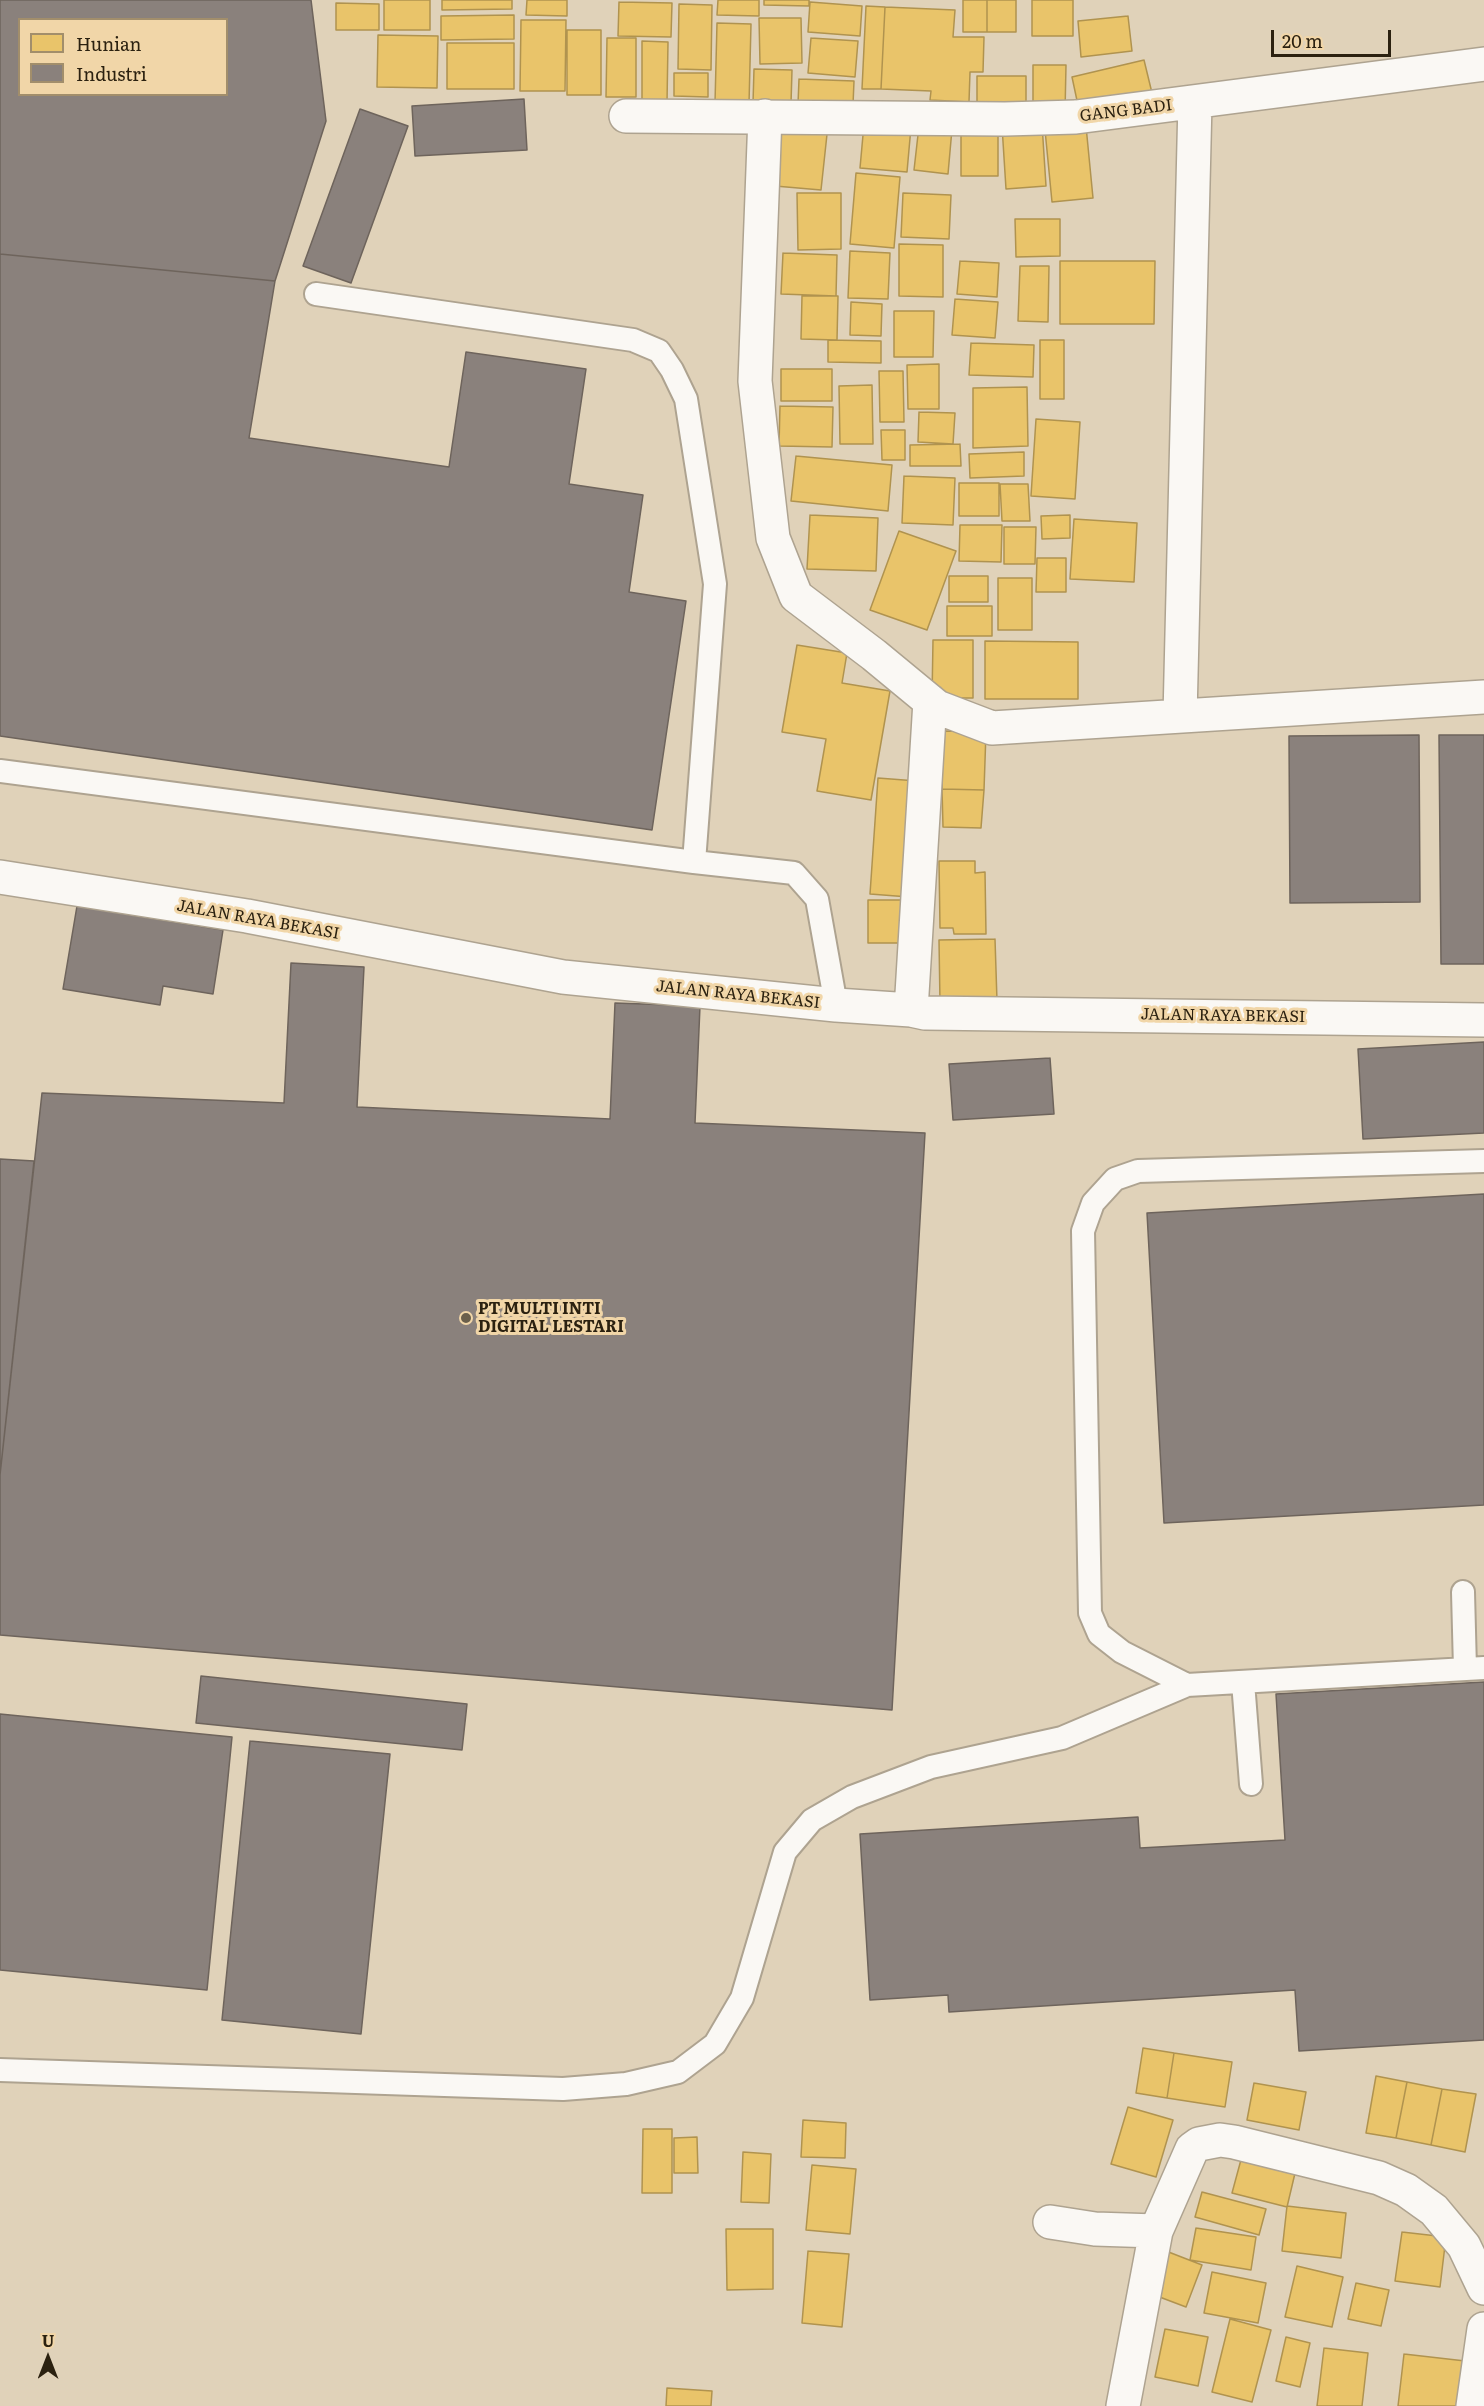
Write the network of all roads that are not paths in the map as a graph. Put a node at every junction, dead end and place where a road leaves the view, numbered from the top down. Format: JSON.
{"nodes":[{"id":1,"x":1484,"y":64,"type":"edge"},
{"id":2,"x":1195,"y":102,"type":"junction"},
{"id":3,"x":626,"y":116,"type":"dead end"},
{"id":4,"x":765,"y":116,"type":"junction"},
{"id":5,"x":316,"y":294,"type":"dead end"},
{"id":6,"x":1484,"y":697,"type":"edge"},
{"id":7,"x":930,"y":701,"type":"junction"},
{"id":8,"x":1180,"y":716,"type":"junction"},
{"id":9,"x":0,"y":771,"type":"edge"},
{"id":10,"x":694,"y":862,"type":"junction"},
{"id":11,"x":0,"y":877,"type":"edge"},
{"id":12,"x":836,"y":1005,"type":"junction"},
{"id":13,"x":911,"y":1010,"type":"junction"},
{"id":14,"x":1484,"y":1020,"type":"edge"},
{"id":15,"x":1484,"y":1161,"type":"edge"},
{"id":16,"x":1463,"y":1592,"type":"dead end"},
{"id":17,"x":1475,"y":1668,"type":"edge"},
{"id":18,"x":1243,"y":1682,"type":"junction"},
{"id":19,"x":1187,"y":1685,"type":"junction"},
{"id":20,"x":1251,"y":1784,"type":"dead end"},
{"id":21,"x":0,"y":2070,"type":"edge"},
{"id":22,"x":1050,"y":2222,"type":"dead end"},
{"id":23,"x":1156,"y":2231,"type":"junction"},
{"id":24,"x":1484,"y":2288,"type":"edge"},
{"id":25,"x":1484,"y":2329,"type":"edge"},
{"id":26,"x":1123,"y":2406,"type":"edge"},
{"id":27,"x":1473,"y":2406,"type":"edge"}],
"edges":[{"from":1,"to":2,"type":"street","name":"GANG BADI"},
{"from":2,"to":4,"type":"street","name":"GANG BADI"},
{"from":2,"to":8,"type":"street"},
{"from":3,"to":4,"type":"street","name":"GANG BADI"},
{"from":4,"to":7,"type":"street"},
{"from":5,"to":10,"type":"lane"},
{"from":6,"to":8,"type":"street"},
{"from":7,"to":8,"type":"street"},
{"from":7,"to":13,"type":"street"},
{"from":9,"to":10,"type":"lane"},
{"from":10,"to":12,"type":"lane"},
{"from":11,"to":12,"type":"street","name":"JALAN RAYA BEKASI"},
{"from":12,"to":13,"type":"street","name":"JALAN RAYA BEKASI"},
{"from":13,"to":14,"type":"street","name":"JALAN RAYA BEKASI"},
{"from":15,"to":19,"type":"lane"},
{"from":16,"to":17,"type":"lane"},
{"from":17,"to":18,"type":"lane"},
{"from":18,"to":19,"type":"lane"},
{"from":18,"to":20,"type":"lane"},
{"from":19,"to":21,"type":"lane"},
{"from":22,"to":23,"type":"street"},
{"from":23,"to":24,"type":"street"},
{"from":23,"to":26,"type":"street"},
{"from":25,"to":27,"type":"street"}]}
